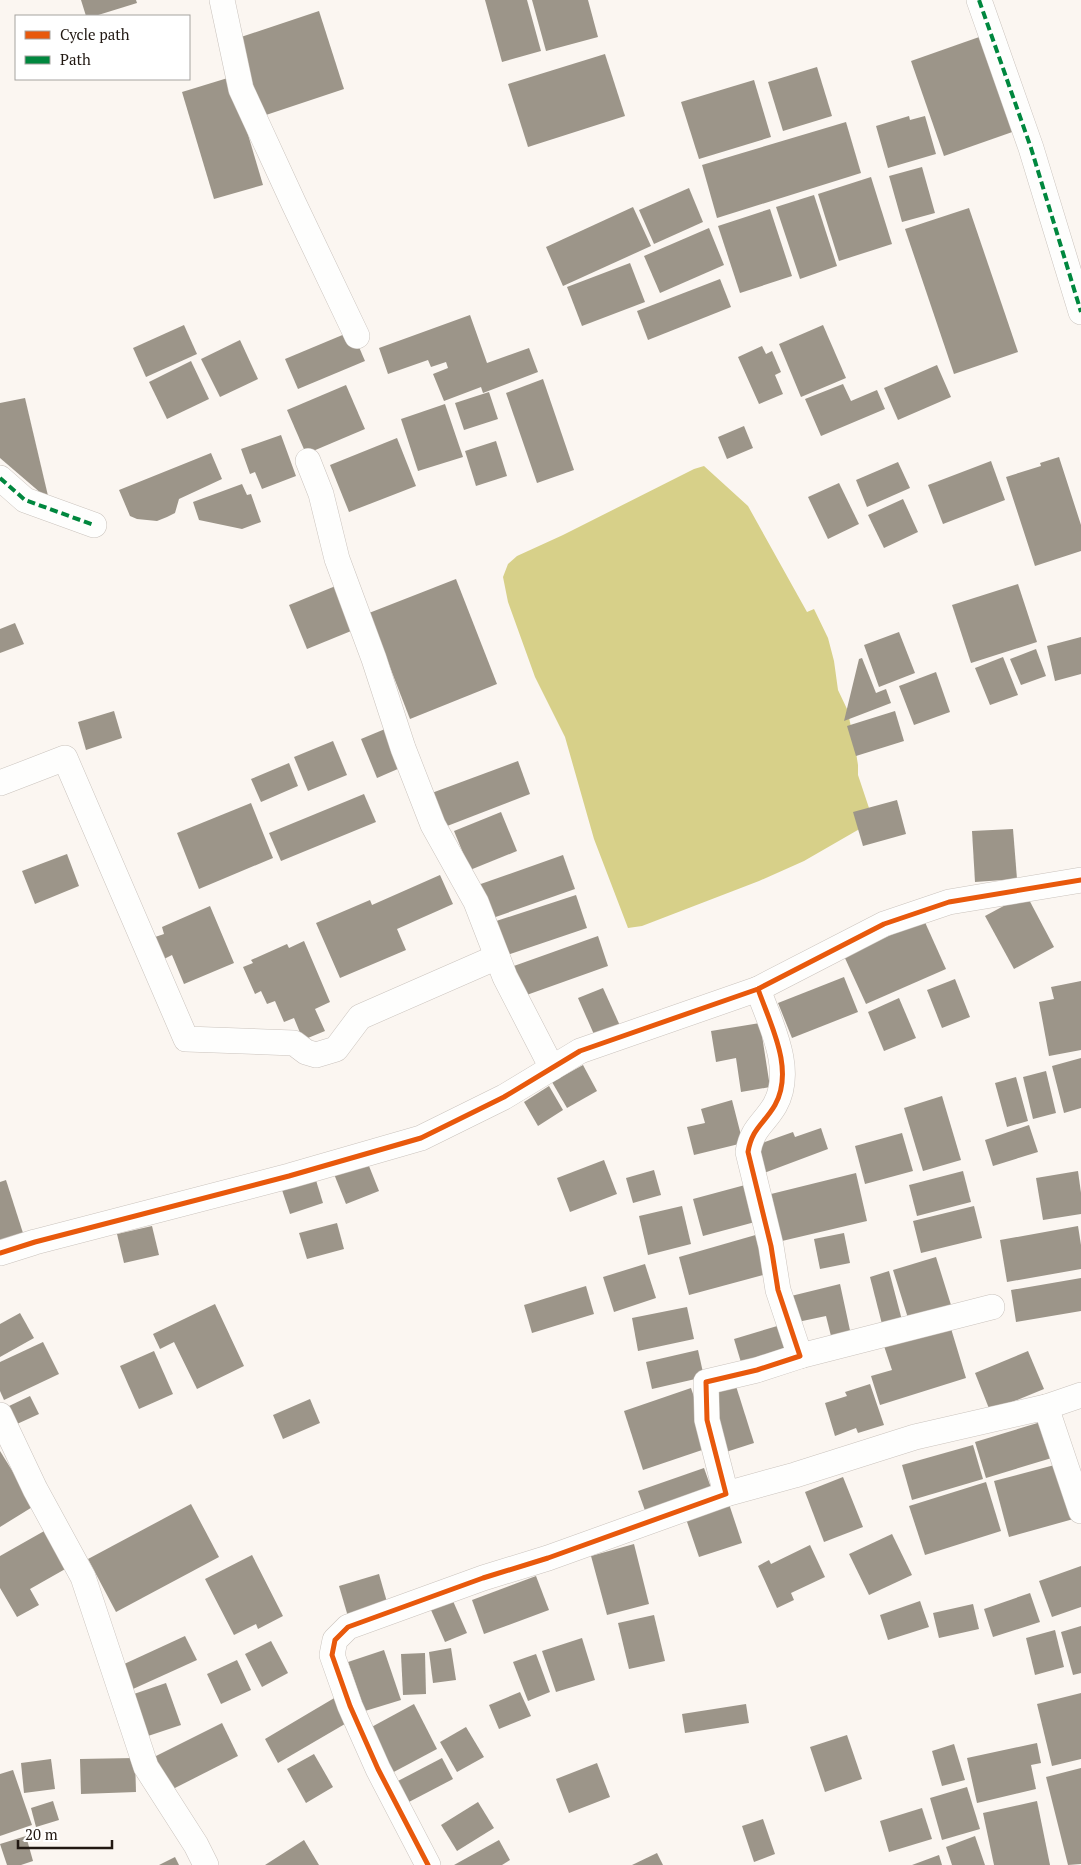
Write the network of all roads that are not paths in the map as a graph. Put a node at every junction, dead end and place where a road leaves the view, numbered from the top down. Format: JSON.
{"nodes":[{"id":1,"x":222,"y":0,"type":"edge"},
{"id":2,"x":979,"y":0,"type":"edge"},
{"id":3,"x":1081,"y":312,"type":"edge"},
{"id":4,"x":357,"y":336,"type":"dead end"},
{"id":5,"x":308,"y":461,"type":"dead end"},
{"id":6,"x":0,"y":478,"type":"edge"},
{"id":7,"x":94,"y":525,"type":"dead end"},
{"id":8,"x":0,"y":784,"type":"edge"},
{"id":9,"x":1081,"y":880,"type":"edge"},
{"id":10,"x":497,"y":957,"type":"junction"},
{"id":11,"x":758,"y":989,"type":"junction"},
{"id":12,"x":552,"y":1068,"type":"junction"},
{"id":13,"x":0,"y":1253,"type":"edge"},
{"id":14,"x":992,"y":1307,"type":"dead end"},
{"id":15,"x":800,"y":1356,"type":"junction"},
{"id":16,"x":1081,"y":1395,"type":"edge"},
{"id":17,"x":1046,"y":1407,"type":"junction"},
{"id":18,"x":2,"y":1424,"type":"edge"},
{"id":19,"x":726,"y":1494,"type":"junction"},
{"id":20,"x":1081,"y":1511,"type":"edge"},
{"id":21,"x":206,"y":1865,"type":"edge"},
{"id":22,"x":428,"y":1865,"type":"edge"}],
"edges":[{"from":1,"to":4,"type":"street"},
{"from":2,"to":3,"type":"street"},
{"from":5,"to":10,"type":"street"},
{"from":6,"to":7,"type":"street"},
{"from":8,"to":10,"type":"street"},
{"from":9,"to":11,"type":"street"},
{"from":10,"to":12,"type":"street"},
{"from":11,"to":12,"type":"street"},
{"from":11,"to":15,"type":"street"},
{"from":12,"to":13,"type":"street"},
{"from":14,"to":15,"type":"street"},
{"from":15,"to":19,"type":"street"},
{"from":16,"to":17,"type":"street"},
{"from":17,"to":19,"type":"street"},
{"from":17,"to":20,"type":"street"},
{"from":18,"to":21,"type":"street"},
{"from":19,"to":22,"type":"street"}]}
